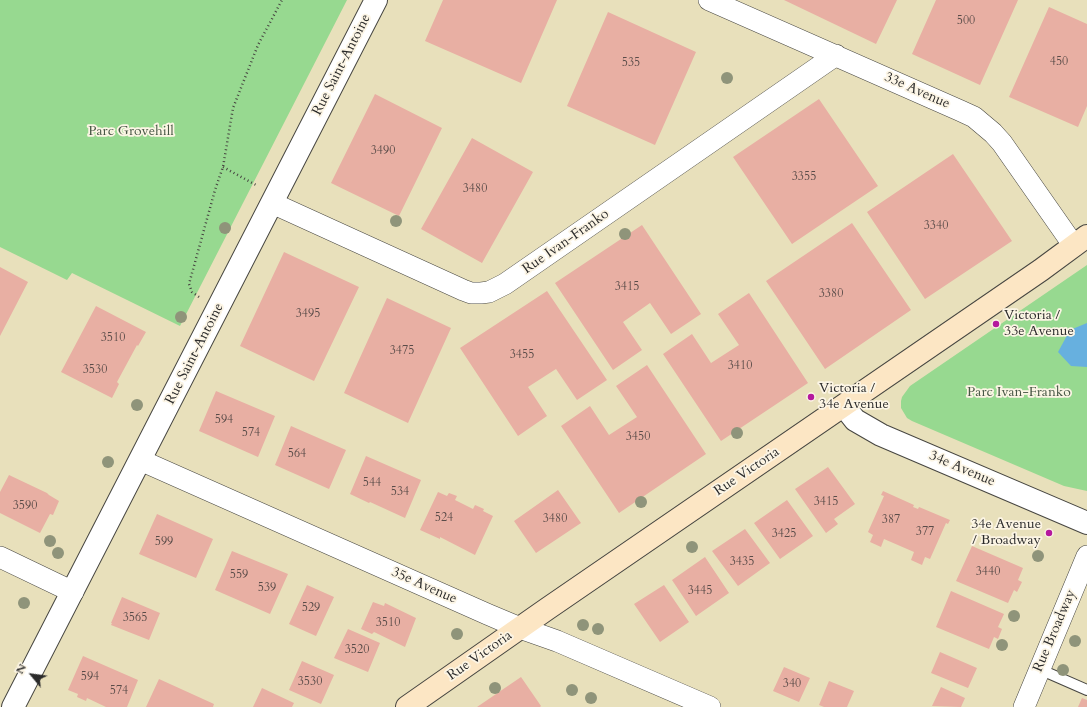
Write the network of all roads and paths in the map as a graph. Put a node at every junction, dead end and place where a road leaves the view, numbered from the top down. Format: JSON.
{"nodes":[{"id":1,"x":282,"y":0,"type":"edge"},
{"id":2,"x":376,"y":0,"type":"edge"},
{"id":3,"x":709,"y":0,"type":"edge"},
{"id":4,"x":836,"y":55,"type":"junction"},
{"id":5,"x":223,"y":167,"type":"junction"},
{"id":6,"x":256,"y":185,"type":"dead end"},
{"id":7,"x":272,"y":203,"type":"junction"},
{"id":8,"x":1080,"y":241,"type":"edge"},
{"id":9,"x":198,"y":296,"type":"dead end"},
{"id":10,"x":844,"y":406,"type":"junction"},
{"id":11,"x":140,"y":460,"type":"junction"},
{"id":12,"x":1087,"y":523,"type":"edge"},
{"id":13,"x":1087,"y":556,"type":"edge"},
{"id":14,"x":0,"y":557,"type":"edge"},
{"id":15,"x":73,"y":592,"type":"junction"},
{"id":16,"x":520,"y":628,"type":"junction"},
{"id":17,"x":1039,"y":669,"type":"junction"},
{"id":18,"x":1087,"y":690,"type":"edge"},
{"id":19,"x":13,"y":707,"type":"edge"},
{"id":20,"x":407,"y":707,"type":"edge"},
{"id":21,"x":710,"y":707,"type":"edge"},
{"id":22,"x":1024,"y":707,"type":"edge"}],
"edges":[{"from":1,"to":5,"type":"path"},
{"from":2,"to":7,"type":"street","name":"Rue Saint-Antoine"},
{"from":3,"to":4,"type":"street","name":"33e Avenue"},
{"from":4,"to":7,"type":"street","name":"Rue Ivan-Franko"},
{"from":4,"to":8,"type":"street","name":"33e Avenue"},
{"from":5,"to":6,"type":"path"},
{"from":5,"to":9,"type":"path"},
{"from":7,"to":11,"type":"street","name":"Rue Saint-Antoine"},
{"from":8,"to":10,"type":"main road","name":"Rue Victoria"},
{"from":10,"to":12,"type":"street","name":"34e Avenue"},
{"from":10,"to":16,"type":"main road","name":"Rue Victoria"},
{"from":11,"to":15,"type":"street","name":"Rue Saint-Antoine"},
{"from":11,"to":16,"type":"street","name":"35e Avenue"},
{"from":13,"to":17,"type":"street","name":"Rue Broadway"},
{"from":14,"to":15,"type":"street"},
{"from":15,"to":19,"type":"street","name":"Rue Saint-Antoine"},
{"from":16,"to":20,"type":"main road","name":"Rue Victoria"},
{"from":16,"to":21,"type":"street","name":"35e Avenue"},
{"from":17,"to":18,"type":"lane"},
{"from":17,"to":22,"type":"street","name":"Rue Broadway"}]}
